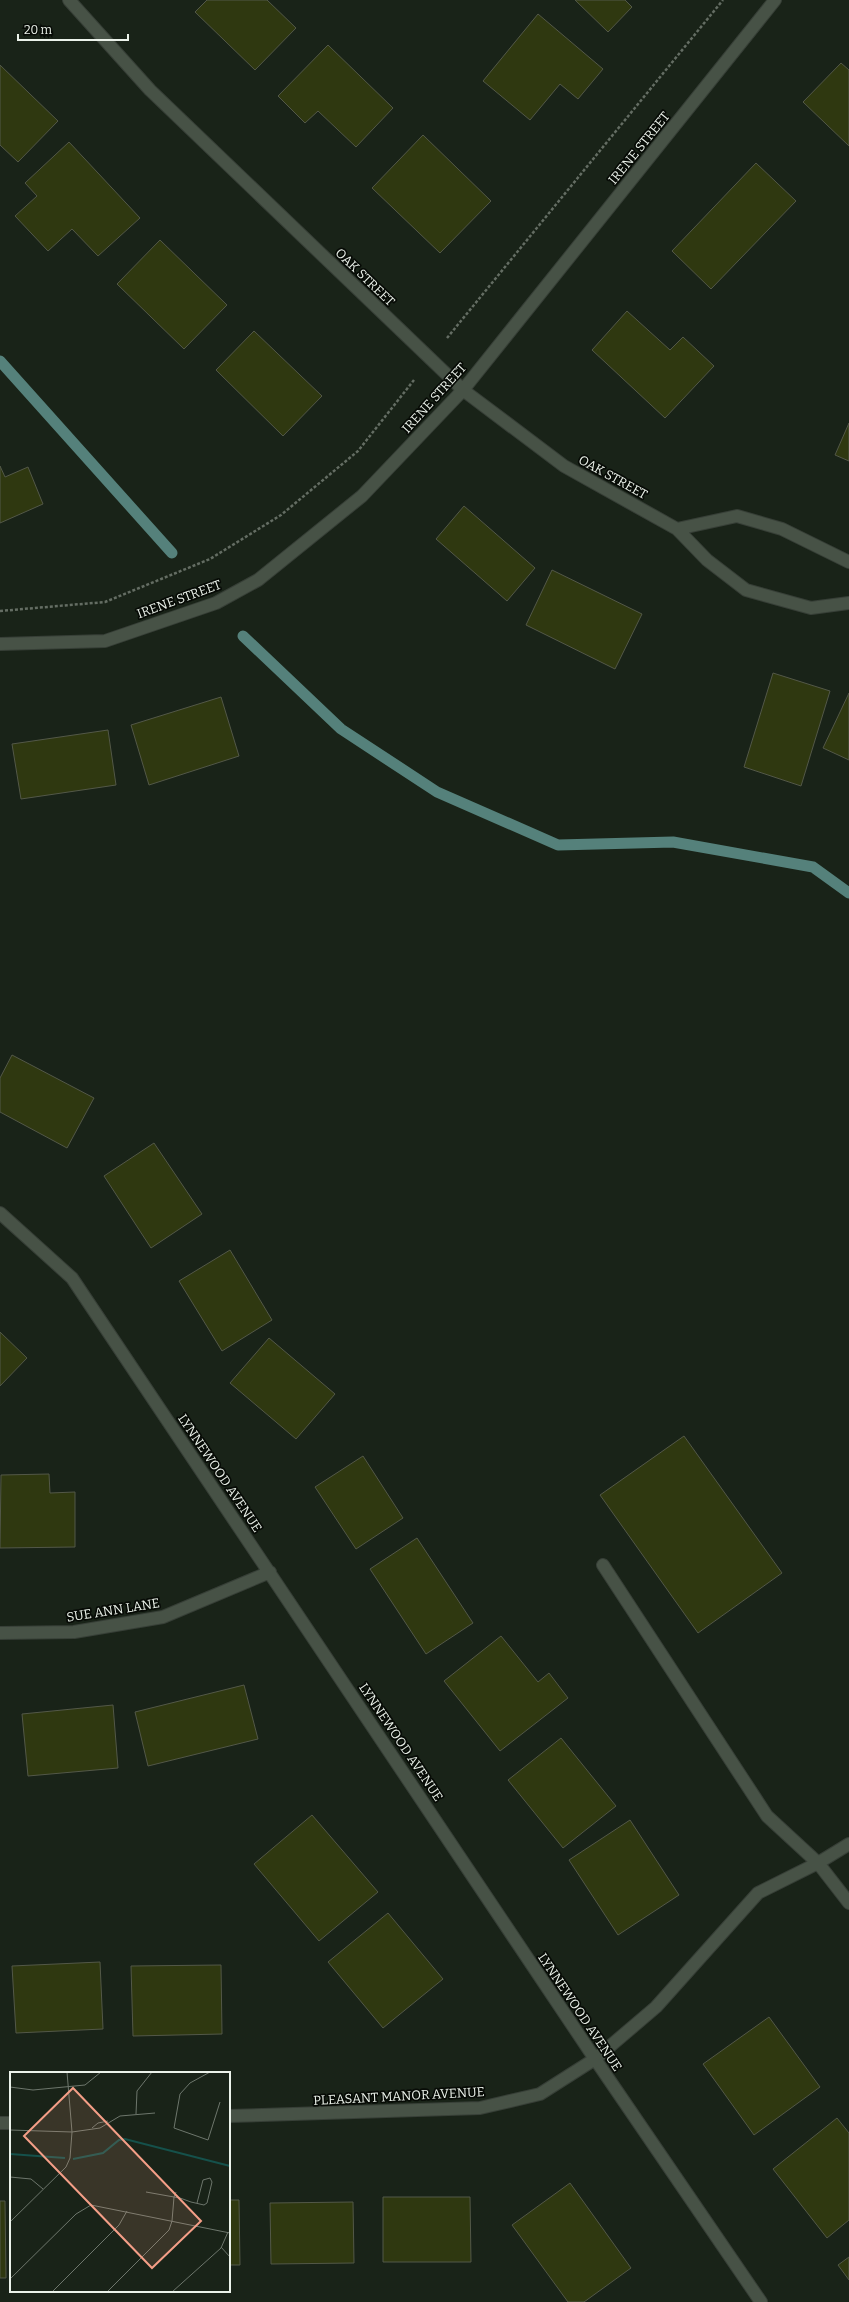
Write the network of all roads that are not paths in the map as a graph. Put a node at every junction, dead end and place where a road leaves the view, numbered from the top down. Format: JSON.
{"nodes":[{"id":1,"x":69,"y":0,"type":"edge"},
{"id":2,"x":775,"y":0,"type":"edge"},
{"id":3,"x":463,"y":390,"type":"junction"},
{"id":4,"x":677,"y":529,"type":"junction"},
{"id":5,"x":849,"y":562,"type":"edge"},
{"id":6,"x":849,"y":603,"type":"edge"},
{"id":7,"x":0,"y":644,"type":"edge"},
{"id":8,"x":0,"y":1213,"type":"edge"},
{"id":9,"x":603,"y":1565,"type":"dead end"},
{"id":10,"x":270,"y":1572,"type":"junction"},
{"id":11,"x":0,"y":1633,"type":"edge"},
{"id":12,"x":849,"y":1844,"type":"edge"},
{"id":13,"x":818,"y":1863,"type":"junction"},
{"id":14,"x":849,"y":1903,"type":"edge"},
{"id":15,"x":595,"y":2059,"type":"junction"},
{"id":16,"x":230,"y":2116,"type":"edge"},
{"id":17,"x":761,"y":2302,"type":"edge"}],
"edges":[{"from":1,"to":3,"type":"street","name":"OAK STREET"},
{"from":2,"to":3,"type":"street","name":"IRENE STREET"},
{"from":3,"to":4,"type":"street","name":"OAK STREET"},
{"from":3,"to":7,"type":"street","name":"IRENE STREET"},
{"from":4,"to":5,"type":"street"},
{"from":4,"to":6,"type":"street","name":"OAK STREET"},
{"from":8,"to":10,"type":"street","name":"LYNNEWOOD AVENUE"},
{"from":9,"to":13,"type":"street"},
{"from":10,"to":11,"type":"street","name":"SUE ANN LANE"},
{"from":10,"to":15,"type":"street","name":"LYNNEWOOD AVENUE"},
{"from":12,"to":13,"type":"street","name":"PLEASANT MANOR AVENUE"},
{"from":13,"to":14,"type":"street"},
{"from":13,"to":15,"type":"street","name":"PLEASANT MANOR AVENUE"},
{"from":15,"to":16,"type":"street","name":"PLEASANT MANOR AVENUE"},
{"from":15,"to":17,"type":"street","name":"LYNNEWOOD AVENUE"}]}
